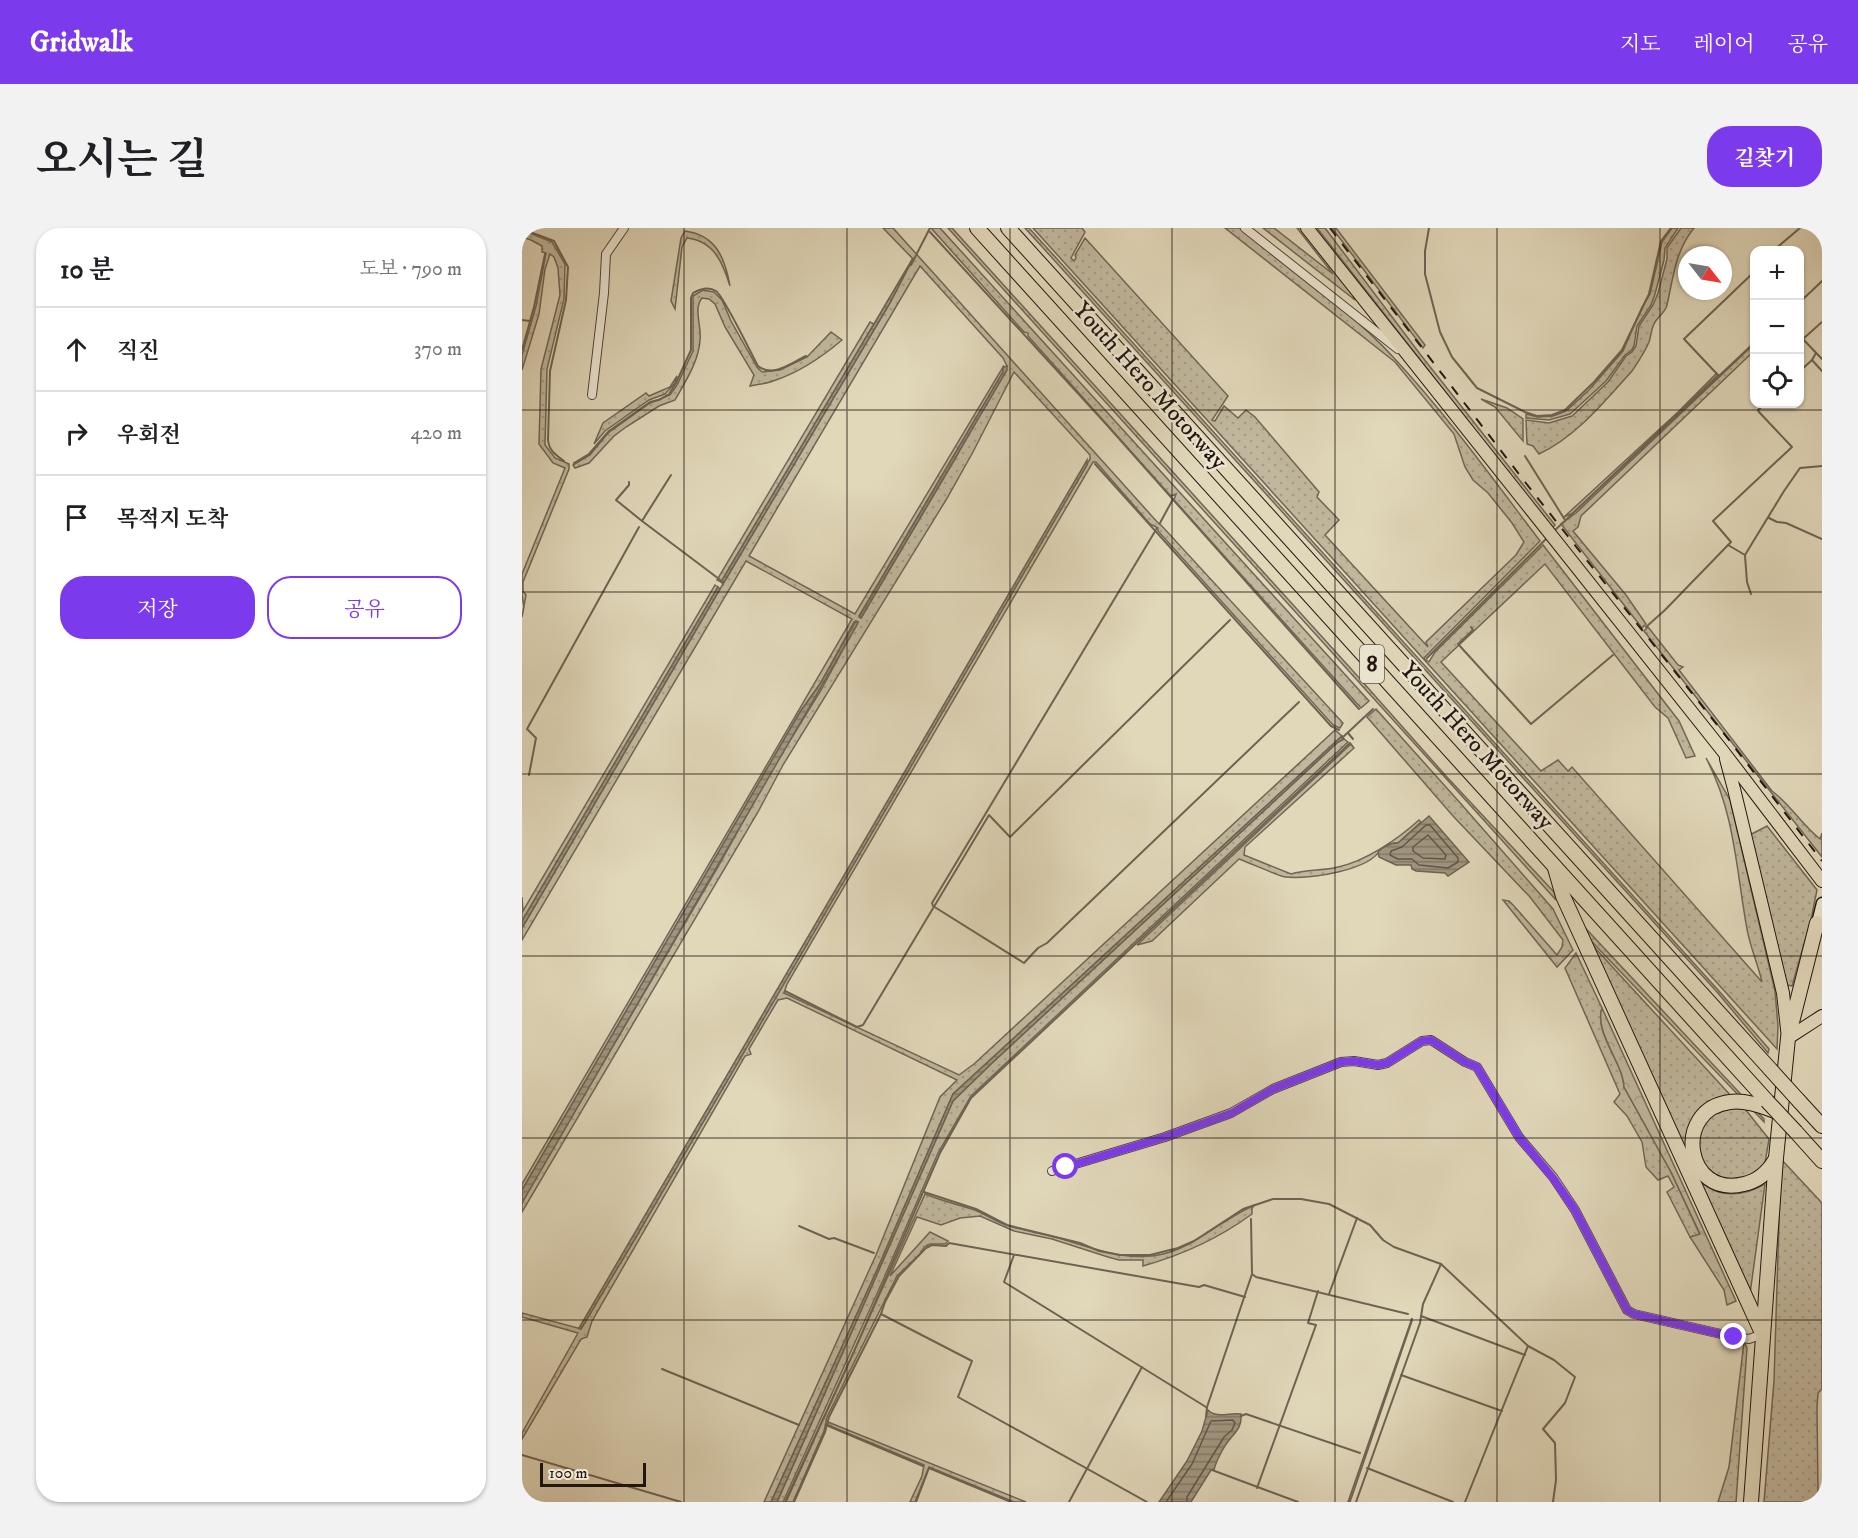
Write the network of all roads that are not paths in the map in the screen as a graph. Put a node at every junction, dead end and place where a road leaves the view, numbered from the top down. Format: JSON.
{"nodes":[{"id":1,"x":624,"y":228,"type":"edge"},
{"id":2,"x":977,"y":228,"type":"edge"},
{"id":3,"x":1008,"y":228,"type":"edge"},
{"id":4,"x":1245,"y":228,"type":"edge"},
{"id":5,"x":1307,"y":228,"type":"edge"},
{"id":6,"x":1411,"y":359,"type":"junction"},
{"id":7,"x":592,"y":395,"type":"dead end"},
{"id":8,"x":1722,"y":750,"type":"junction"},
{"id":9,"x":1554,"y":864,"type":"junction"},
{"id":10,"x":1822,"y":881,"type":"edge"},
{"id":11,"x":1822,"y":903,"type":"edge"},
{"id":12,"x":1817,"y":923,"type":"junction"},
{"id":13,"x":1822,"y":942,"type":"edge"},
{"id":14,"x":1822,"y":1016,"type":"edge"},
{"id":15,"x":1788,"y":1038,"type":"junction"},
{"id":16,"x":1770,"y":1107,"type":"junction"},
{"id":17,"x":1822,"y":1126,"type":"edge"},
{"id":18,"x":1776,"y":1158,"type":"junction"},
{"id":19,"x":1822,"y":1161,"type":"edge"},
{"id":20,"x":1052,"y":1171,"type":"dead end"},
{"id":21,"x":1763,"y":1334,"type":"junction"},
{"id":22,"x":1751,"y":1502,"type":"edge"}],
"edges":[{"from":1,"to":7,"type":"street"},
{"from":2,"to":9,"type":"highway","name":"Youth Hero Motorway","number":"8"},
{"from":3,"to":17,"type":"highway","name":"Youth Hero Motorway","number":"8","bridge":true},
{"from":4,"to":6,"type":"street"},
{"from":5,"to":6,"type":"main road"},
{"from":6,"to":8,"type":"main road"},
{"from":8,"to":10,"type":"main road"},
{"from":8,"to":15,"type":"main road"},
{"from":9,"to":16,"type":"highway","name":"Youth Hero Motorway","number":"8"},
{"from":9,"to":21,"type":"highway"},
{"from":11,"to":12,"type":"main road"},
{"from":12,"to":13,"type":"highway"},
{"from":12,"to":15,"type":"highway"},
{"from":14,"to":15,"type":"main road"},
{"from":15,"to":18,"type":"highway"},
{"from":16,"to":18,"type":"highway"},
{"from":16,"to":19,"type":"highway","name":"Youth Hero Motorway","number":"8","bridge":true},
{"from":18,"to":21,"type":"highway"},
{"from":20,"to":21,"type":"street"},
{"from":21,"to":22,"type":"highway"}]}
